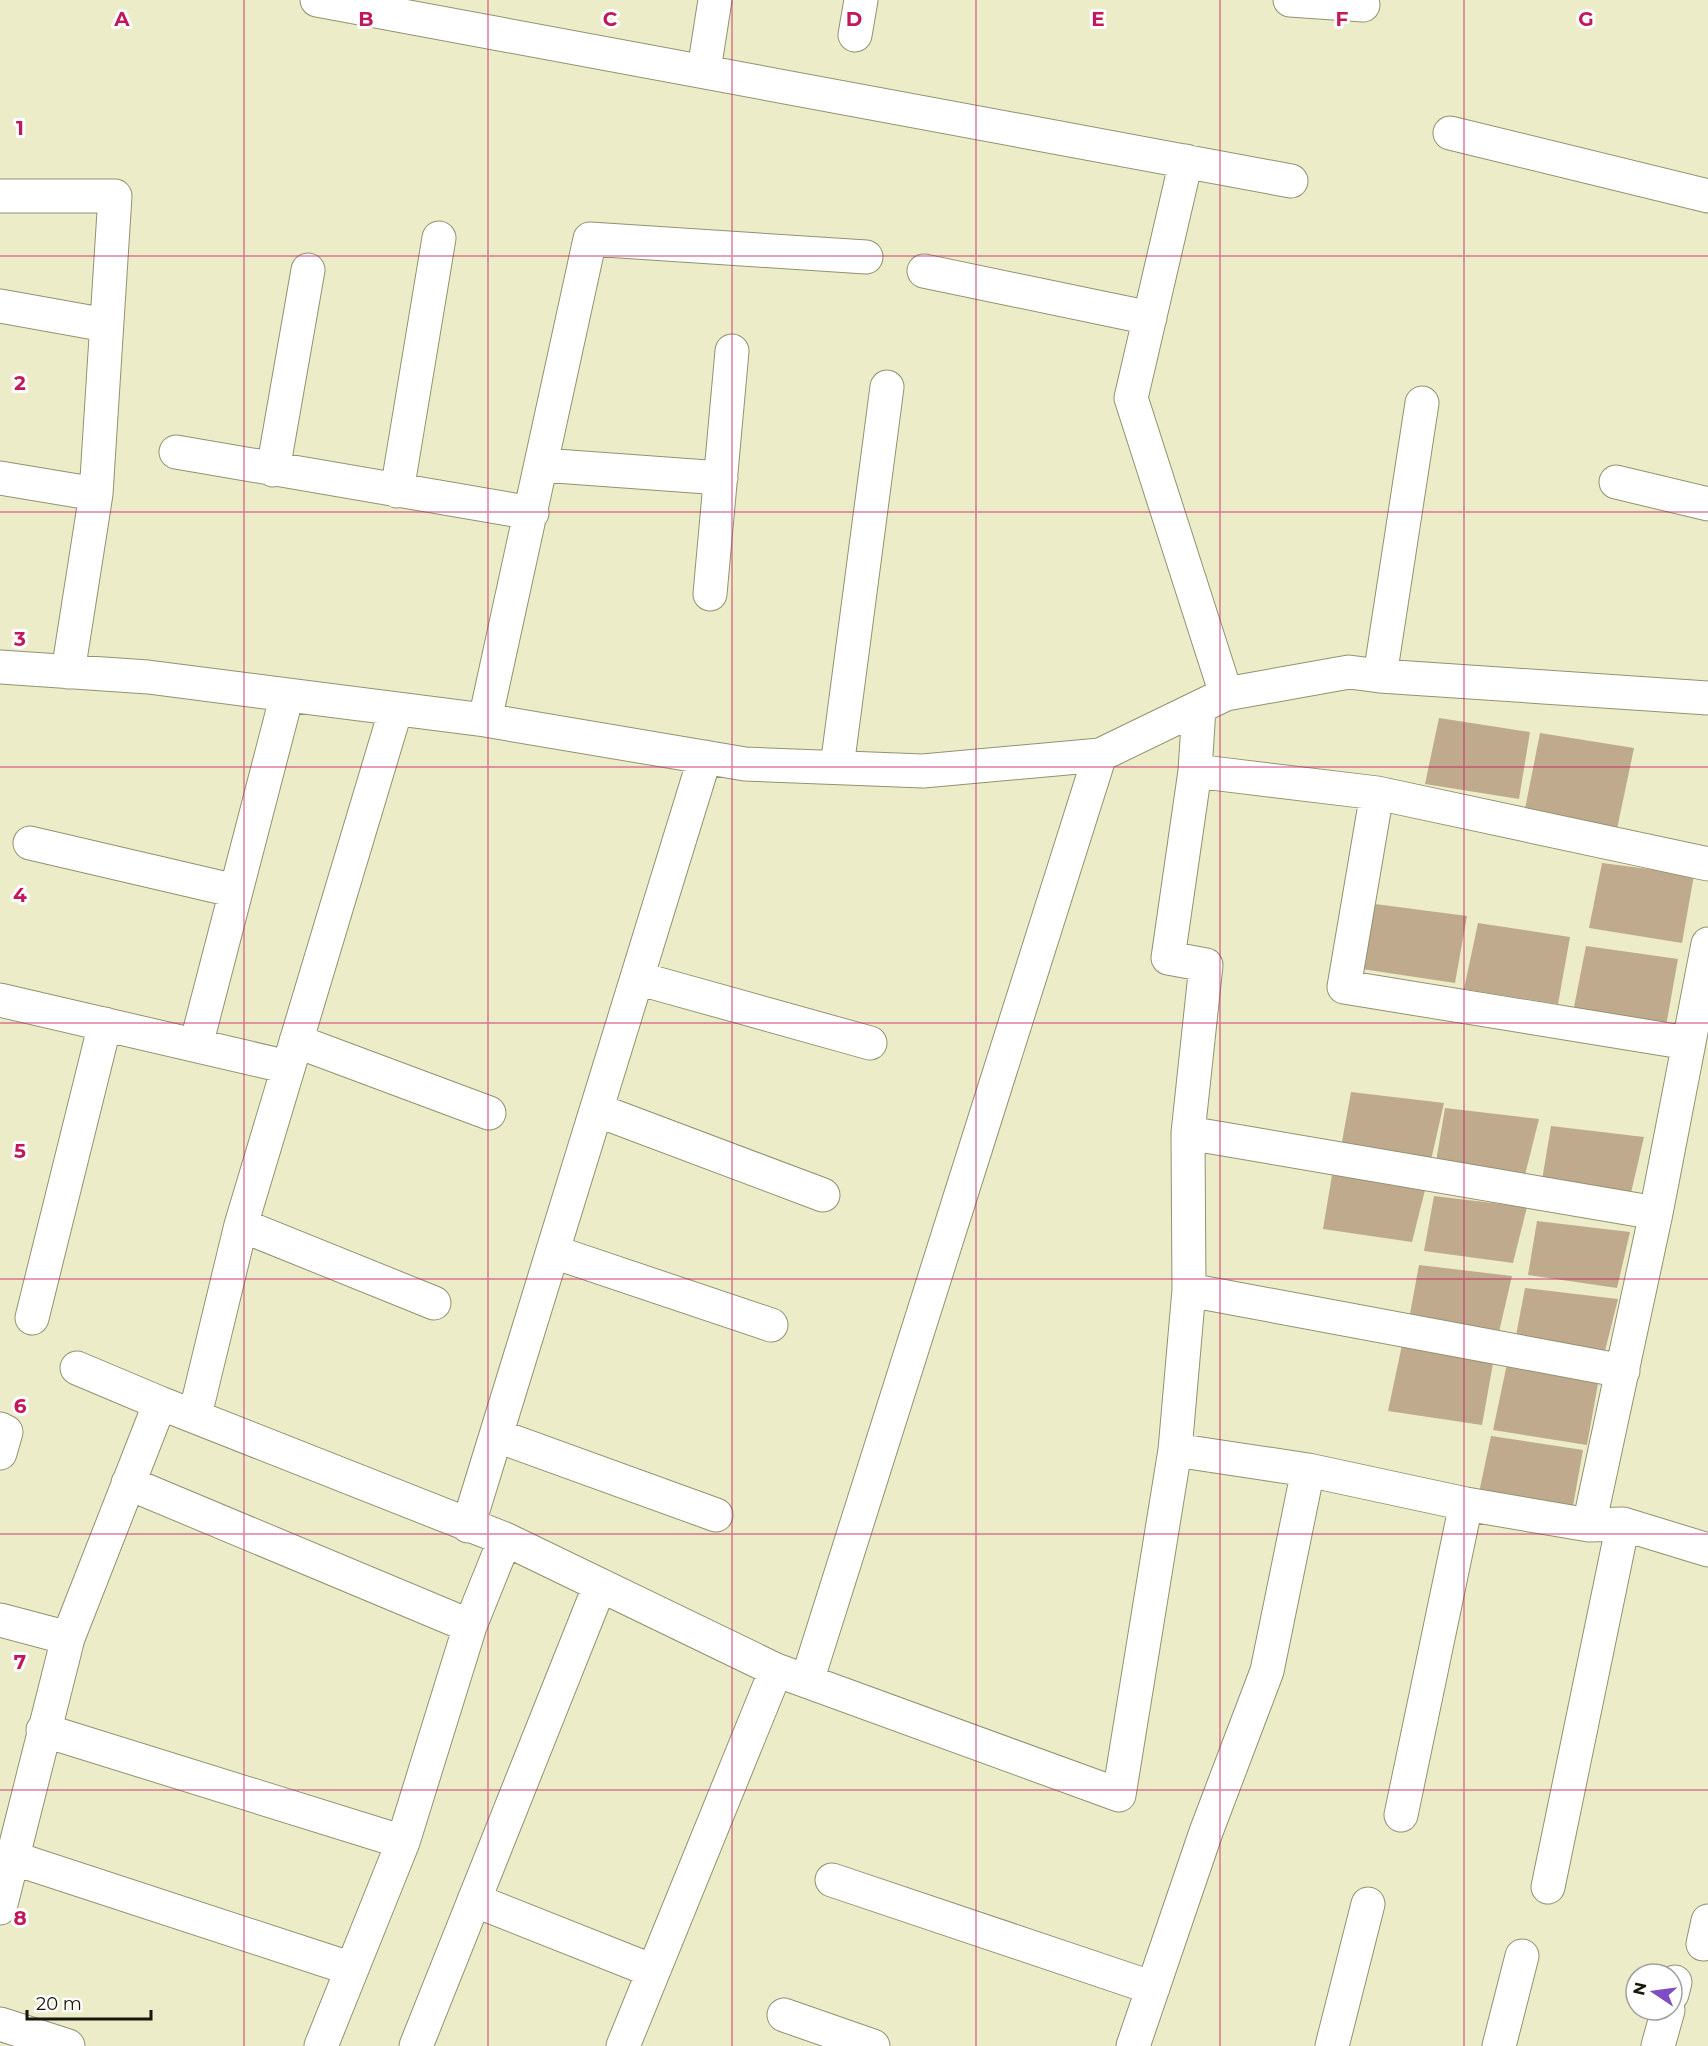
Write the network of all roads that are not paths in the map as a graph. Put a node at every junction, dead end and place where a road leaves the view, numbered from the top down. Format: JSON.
{"nodes":[{"id":1,"x":317,"y":0,"type":"edge"},
{"id":2,"x":715,"y":0,"type":"edge"},
{"id":3,"x":861,"y":0,"type":"edge"},
{"id":4,"x":1290,"y":0,"type":"edge"},
{"id":5,"x":1363,"y":5,"type":"dead end"},
{"id":6,"x":855,"y":35,"type":"dead end"},
{"id":7,"x":704,"y":70,"type":"junction"},
{"id":8,"x":1450,"y":133,"type":"dead end"},
{"id":9,"x":1186,"y":161,"type":"junction"},
{"id":10,"x":1291,"y":181,"type":"dead end"},
{"id":11,"x":0,"y":196,"type":"edge"},
{"id":12,"x":1708,"y":196,"type":"edge"},
{"id":13,"x":439,"y":238,"type":"dead end"},
{"id":14,"x":866,"y":258,"type":"dead end"},
{"id":15,"x":308,"y":270,"type":"dead end"},
{"id":16,"x":924,"y":271,"type":"dead end"},
{"id":17,"x":0,"y":306,"type":"edge"},
{"id":18,"x":1150,"y":318,"type":"junction"},
{"id":19,"x":106,"y":325,"type":"junction"},
{"id":20,"x":732,"y":351,"type":"dead end"},
{"id":21,"x":887,"y":387,"type":"dead end"},
{"id":22,"x":1422,"y":403,"type":"dead end"},
{"id":23,"x":176,"y":452,"type":"dead end"},
{"id":24,"x":542,"y":465,"type":"junction"},
{"id":25,"x":273,"y":470,"type":"junction"},
{"id":26,"x":0,"y":478,"type":"edge"},
{"id":27,"x":720,"y":478,"type":"junction"},
{"id":28,"x":1616,"y":482,"type":"dead end"},
{"id":29,"x":397,"y":491,"type":"junction"},
{"id":30,"x":96,"y":494,"type":"junction"},
{"id":31,"x":1708,"y":504,"type":"edge"},
{"id":32,"x":531,"y":513,"type":"junction"},
{"id":33,"x":710,"y":594,"type":"dead end"},
{"id":34,"x":0,"y":667,"type":"edge"},
{"id":35,"x":68,"y":672,"type":"junction"},
{"id":36,"x":1380,"y":676,"type":"junction"},
{"id":37,"x":287,"y":695,"type":"junction"},
{"id":38,"x":1708,"y":698,"type":"edge"},
{"id":39,"x":1212,"y":701,"type":"junction"},
{"id":40,"x":396,"y":709,"type":"junction"},
{"id":41,"x":485,"y":720,"type":"junction"},
{"id":42,"x":1100,"y":755,"type":"junction"},
{"id":43,"x":705,"y":757,"type":"junction"},
{"id":44,"x":837,"y":768,"type":"junction"},
{"id":45,"x":1195,"y":771,"type":"junction"},
{"id":46,"x":1377,"y":794,"type":"junction"},
{"id":47,"x":30,"y":843,"type":"dead end"},
{"id":48,"x":1708,"y":864,"type":"edge"},
{"id":49,"x":237,"y":891,"type":"junction"},
{"id":50,"x":1708,"y":944,"type":"edge"},
{"id":51,"x":637,"y":978,"type":"junction"},
{"id":52,"x":0,"y":1000,"type":"edge"},
{"id":53,"x":105,"y":1024,"type":"junction"},
{"id":54,"x":870,"y":1042,"type":"dead end"},
{"id":55,"x":1688,"y":1043,"type":"junction"},
{"id":56,"x":196,"y":1045,"type":"junction"},
{"id":57,"x":292,"y":1054,"type":"junction"},
{"id":58,"x":597,"y":1110,"type":"junction"},
{"id":59,"x":489,"y":1113,"type":"dead end"},
{"id":60,"x":1188,"y":1133,"type":"junction"},
{"id":61,"x":823,"y":1196,"type":"dead end"},
{"id":62,"x":1656,"y":1213,"type":"junction"},
{"id":63,"x":241,"y":1225,"type":"junction"},
{"id":64,"x":554,"y":1252,"type":"junction"},
{"id":65,"x":1189,"y":1290,"type":"junction"},
{"id":66,"x":434,"y":1303,"type":"dead end"},
{"id":67,"x":32,"y":1318,"type":"dead end"},
{"id":68,"x":771,"y":1325,"type":"dead end"},
{"id":69,"x":77,"y":1368,"type":"dead end"},
{"id":70,"x":1623,"y":1371,"type":"junction"},
{"id":71,"x":160,"y":1403,"type":"junction"},
{"id":72,"x":195,"y":1415,"type":"junction"},
{"id":73,"x":0,"y":1429,"type":"edge"},
{"id":74,"x":498,"y":1436,"type":"junction"},
{"id":75,"x":1175,"y":1450,"type":"junction"},
{"id":76,"x":0,"y":1453,"type":"edge"},
{"id":77,"x":1308,"y":1470,"type":"junction"},
{"id":78,"x":128,"y":1483,"type":"junction"},
{"id":79,"x":1466,"y":1504,"type":"junction"},
{"id":80,"x":716,"y":1515,"type":"dead end"},
{"id":81,"x":1623,"y":1524,"type":"junction"},
{"id":82,"x":468,"y":1526,"type":"junction"},
{"id":83,"x":1589,"y":1526,"type":"junction"},
{"id":84,"x":505,"y":1539,"type":"junction"},
{"id":85,"x":1708,"y":1550,"type":"edge"},
{"id":86,"x":600,"y":1585,"type":"junction"},
{"id":87,"x":0,"y":1620,"type":"edge"},
{"id":88,"x":470,"y":1626,"type":"junction"},
{"id":89,"x":68,"y":1638,"type":"junction"},
{"id":90,"x":776,"y":1670,"type":"junction"},
{"id":91,"x":807,"y":1681,"type":"junction"},
{"id":92,"x":43,"y":1730,"type":"junction"},
{"id":93,"x":1401,"y":1815,"type":"dead end"},
{"id":94,"x":403,"y":1842,"type":"junction"},
{"id":95,"x":13,"y":1858,"type":"junction"},
{"id":96,"x":832,"y":1880,"type":"dead end"},
{"id":97,"x":1548,"y":1887,"type":"dead end"},
{"id":98,"x":474,"y":1900,"type":"junction"},
{"id":99,"x":1368,"y":1904,"type":"dead end"},
{"id":100,"x":0,"y":1908,"type":"edge"},
{"id":101,"x":1522,"y":1956,"type":"dead end"},
{"id":102,"x":352,"y":1969,"type":"junction"},
{"id":103,"x":653,"y":1971,"type":"junction"},
{"id":104,"x":1153,"y":1988,"type":"junction"},
{"id":105,"x":784,"y":2015,"type":"dead end"},
{"id":106,"x":1665,"y":2022,"type":"edge"},
{"id":107,"x":0,"y":2024,"type":"edge"},
{"id":108,"x":68,"y":2046,"type":"edge"},
{"id":109,"x":321,"y":2046,"type":"edge"},
{"id":110,"x":416,"y":2046,"type":"edge"},
{"id":111,"x":623,"y":2046,"type":"edge"},
{"id":112,"x":873,"y":2046,"type":"edge"},
{"id":113,"x":1133,"y":2046,"type":"edge"},
{"id":114,"x":1332,"y":2046,"type":"edge"},
{"id":115,"x":1499,"y":2046,"type":"edge"},
{"id":116,"x":1658,"y":2046,"type":"edge"}],
"edges":[{"from":1,"to":7,"type":"street"},
{"from":2,"to":7,"type":"street"},
{"from":3,"to":6,"type":"street"},
{"from":4,"to":5,"type":"street"},
{"from":7,"to":9,"type":"street"},
{"from":8,"to":12,"type":"street"},
{"from":9,"to":10,"type":"street"},
{"from":9,"to":18,"type":"street"},
{"from":11,"to":19,"type":"street"},
{"from":13,"to":29,"type":"street"},
{"from":14,"to":24,"type":"street"},
{"from":15,"to":25,"type":"street"},
{"from":16,"to":18,"type":"street"},
{"from":17,"to":19,"type":"street"},
{"from":18,"to":39,"type":"street"},
{"from":19,"to":30,"type":"street"},
{"from":20,"to":27,"type":"street"},
{"from":21,"to":44,"type":"street"},
{"from":22,"to":36,"type":"street"},
{"from":23,"to":25,"type":"street"},
{"from":24,"to":27,"type":"street"},
{"from":24,"to":32,"type":"street"},
{"from":25,"to":29,"type":"street"},
{"from":26,"to":30,"type":"street"},
{"from":27,"to":33,"type":"street"},
{"from":28,"to":31,"type":"street"},
{"from":29,"to":32,"type":"street"},
{"from":30,"to":35,"type":"street"},
{"from":32,"to":41,"type":"street"},
{"from":34,"to":35,"type":"street"},
{"from":35,"to":37,"type":"street"},
{"from":36,"to":38,"type":"street"},
{"from":36,"to":39,"type":"street"},
{"from":37,"to":40,"type":"street"},
{"from":37,"to":49,"type":"street"},
{"from":39,"to":42,"type":"street"},
{"from":39,"to":45,"type":"street"},
{"from":40,"to":41,"type":"street"},
{"from":40,"to":57,"type":"street"},
{"from":41,"to":43,"type":"street"},
{"from":42,"to":44,"type":"street"},
{"from":42,"to":91,"type":"street"},
{"from":43,"to":44,"type":"street"},
{"from":43,"to":51,"type":"street"},
{"from":45,"to":46,"type":"street"},
{"from":45,"to":60,"type":"street"},
{"from":46,"to":48,"type":"street"},
{"from":46,"to":55,"type":"street"},
{"from":47,"to":49,"type":"street"},
{"from":49,"to":56,"type":"street"},
{"from":50,"to":55,"type":"street"},
{"from":51,"to":54,"type":"street"},
{"from":51,"to":58,"type":"street"},
{"from":52,"to":53,"type":"street"},
{"from":53,"to":56,"type":"street"},
{"from":53,"to":67,"type":"street"},
{"from":55,"to":62,"type":"street"},
{"from":56,"to":57,"type":"street"},
{"from":57,"to":59,"type":"street"},
{"from":57,"to":63,"type":"street"},
{"from":58,"to":61,"type":"street"},
{"from":58,"to":64,"type":"street"},
{"from":60,"to":62,"type":"street"},
{"from":60,"to":65,"type":"street"},
{"from":62,"to":70,"type":"street"},
{"from":63,"to":66,"type":"street"},
{"from":63,"to":72,"type":"street"},
{"from":64,"to":68,"type":"street"},
{"from":64,"to":74,"type":"street"},
{"from":65,"to":70,"type":"street"},
{"from":65,"to":75,"type":"street"},
{"from":69,"to":71,"type":"street"},
{"from":70,"to":83,"type":"street"},
{"from":71,"to":72,"type":"street"},
{"from":71,"to":78,"type":"street"},
{"from":72,"to":82,"type":"street"},
{"from":73,"to":76,"type":"street"},
{"from":74,"to":80,"type":"street"},
{"from":74,"to":82,"type":"street"},
{"from":75,"to":77,"type":"street"},
{"from":75,"to":91,"type":"street"},
{"from":77,"to":79,"type":"street"},
{"from":77,"to":104,"type":"street"},
{"from":78,"to":88,"type":"street"},
{"from":78,"to":89,"type":"street"},
{"from":79,"to":83,"type":"street"},
{"from":79,"to":93,"type":"street"},
{"from":81,"to":83,"type":"street"},
{"from":81,"to":85,"type":"street"},
{"from":81,"to":97,"type":"street"},
{"from":82,"to":84,"type":"street"},
{"from":84,"to":86,"type":"street"},
{"from":84,"to":88,"type":"street"},
{"from":86,"to":90,"type":"street"},
{"from":86,"to":98,"type":"street"},
{"from":87,"to":89,"type":"street"},
{"from":88,"to":94,"type":"street"},
{"from":89,"to":92,"type":"street"},
{"from":90,"to":91,"type":"street"},
{"from":90,"to":103,"type":"street"},
{"from":92,"to":94,"type":"street"},
{"from":92,"to":95,"type":"street"},
{"from":94,"to":102,"type":"street"},
{"from":95,"to":100,"type":"street"},
{"from":95,"to":102,"type":"street"},
{"from":96,"to":104,"type":"street"},
{"from":98,"to":103,"type":"street"},
{"from":98,"to":110,"type":"street"},
{"from":99,"to":114,"type":"street"},
{"from":101,"to":115,"type":"street"},
{"from":102,"to":109,"type":"street"},
{"from":103,"to":111,"type":"street"},
{"from":104,"to":113,"type":"street"},
{"from":105,"to":112,"type":"street"},
{"from":106,"to":116,"type":"street"},
{"from":107,"to":108,"type":"street"}]}
